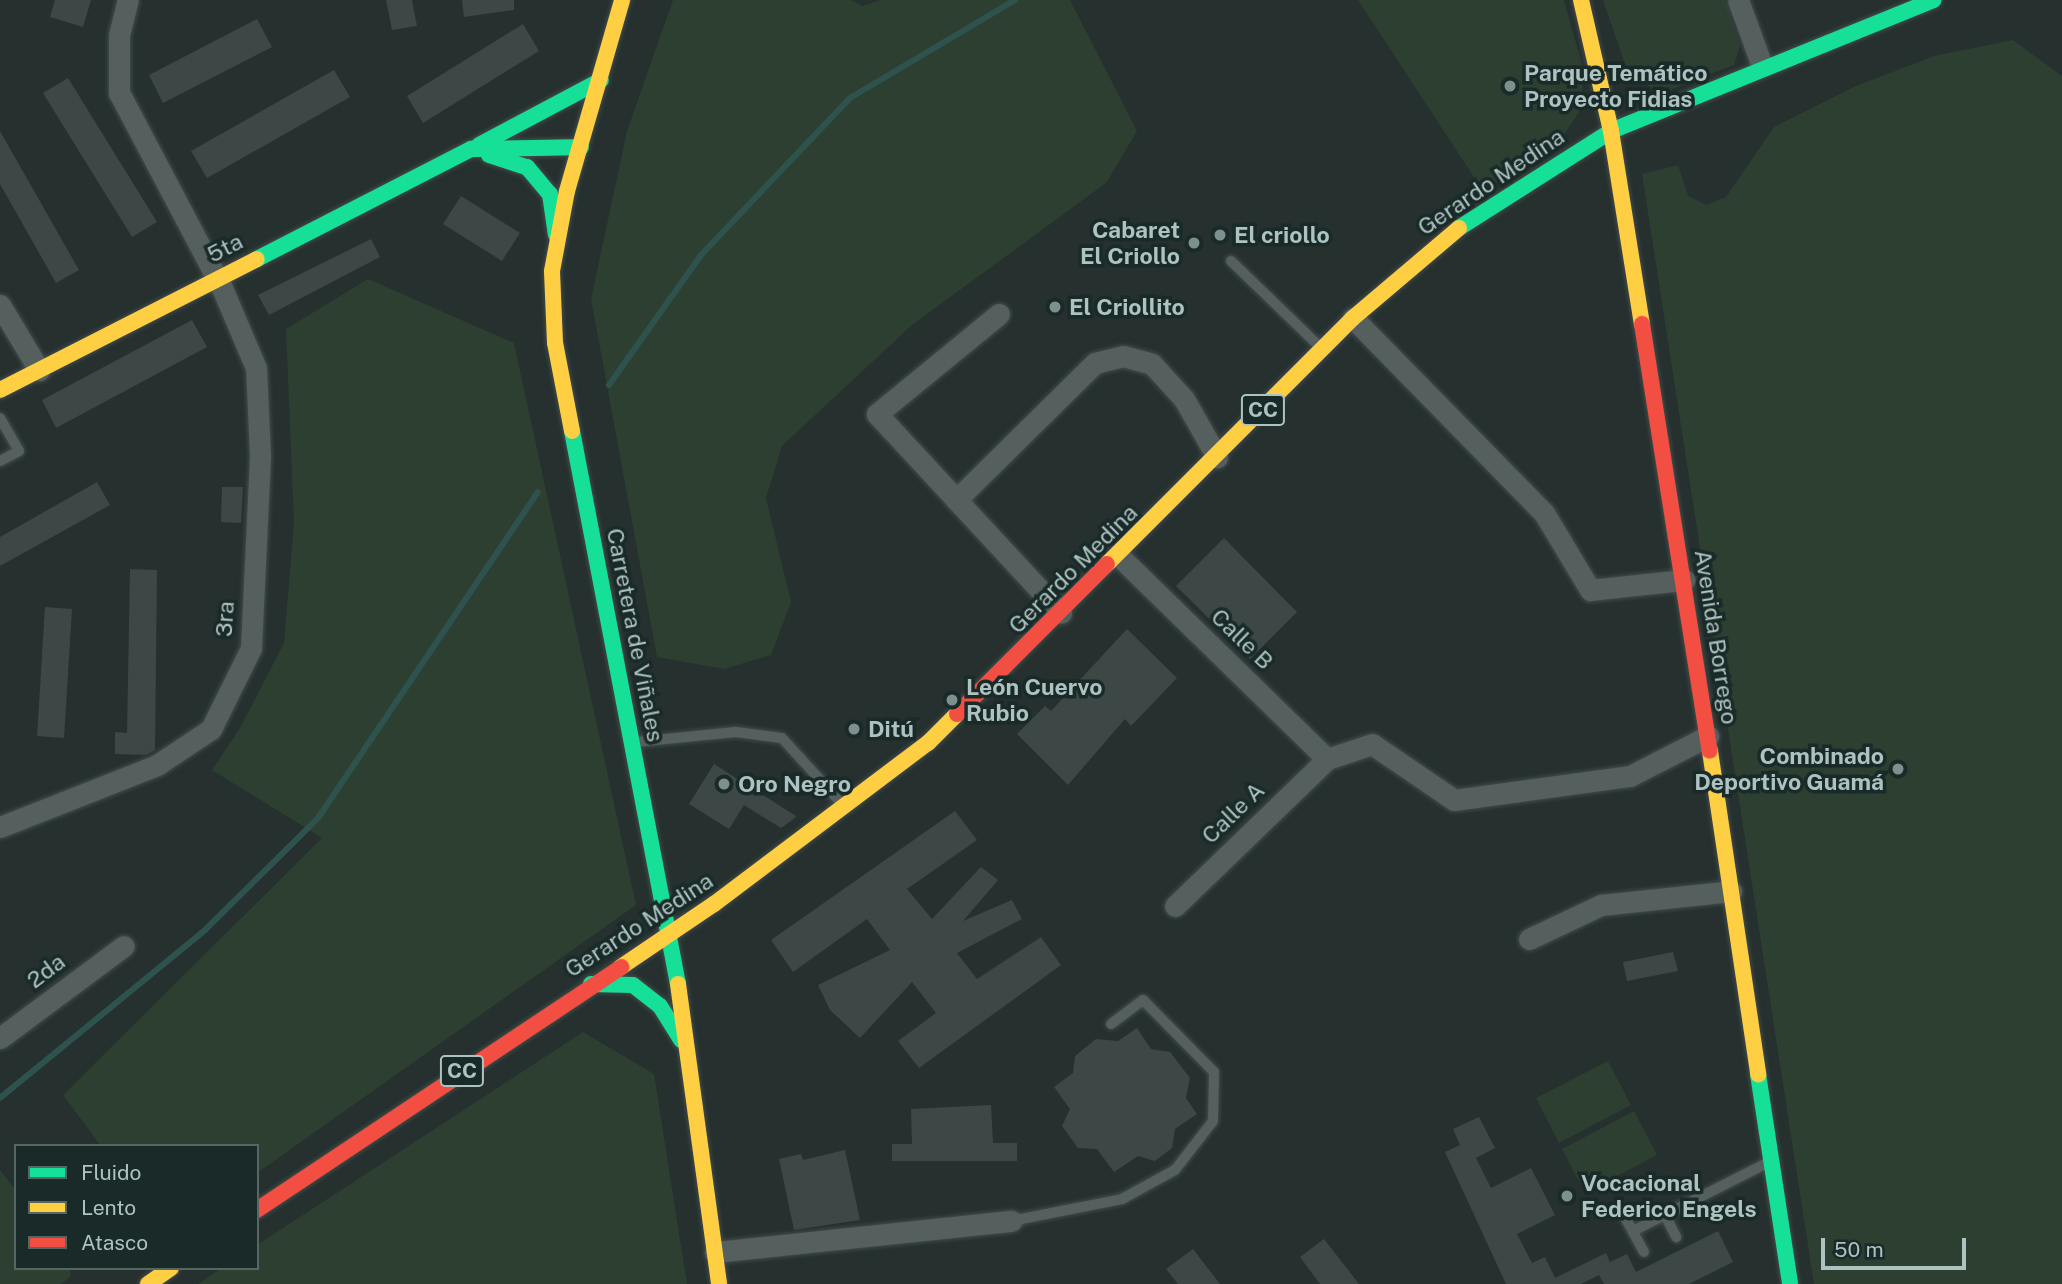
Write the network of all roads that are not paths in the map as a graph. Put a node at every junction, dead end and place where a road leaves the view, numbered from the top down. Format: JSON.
{"nodes":[{"id":1,"x":128,"y":0,"type":"edge"},
{"id":2,"x":622,"y":0,"type":"edge"},
{"id":3,"x":1581,"y":0,"type":"edge"},
{"id":4,"x":1738,"y":0,"type":"edge"},
{"id":5,"x":1933,"y":0,"type":"edge"},
{"id":6,"x":1762,"y":66,"type":"junction"},
{"id":7,"x":601,"y":80,"type":"junction"},
{"id":8,"x":1611,"y":131,"type":"junction"},
{"id":9,"x":581,"y":147,"type":"junction"},
{"id":10,"x":471,"y":149,"type":"junction"},
{"id":11,"x":558,"y":244,"type":"junction"},
{"id":12,"x":1231,"y":261,"type":"dead end"},
{"id":13,"x":216,"y":278,"type":"junction"},
{"id":14,"x":0,"y":305,"type":"edge"},
{"id":15,"x":999,"y":314,"type":"dead end"},
{"id":16,"x":1353,"y":318,"type":"junction"},
{"id":17,"x":1323,"y":349,"type":"junction"},
{"id":18,"x":38,"y":370,"type":"junction"},
{"id":19,"x":0,"y":390,"type":"edge"},
{"id":20,"x":0,"y":418,"type":"edge"},
{"id":21,"x":1217,"y":457,"type":"junction"},
{"id":22,"x":0,"y":461,"type":"edge"},
{"id":23,"x":956,"y":500,"type":"junction"},
{"id":24,"x":1119,"y":556,"type":"junction"},
{"id":25,"x":1684,"y":580,"type":"junction"},
{"id":26,"x":1060,"y":613,"type":"junction"},
{"id":27,"x":1708,"y":736,"type":"junction"},
{"id":28,"x":633,"y":742,"type":"junction"},
{"id":29,"x":1327,"y":758,"type":"junction"},
{"id":30,"x":846,"y":808,"type":"junction"},
{"id":31,"x":0,"y":827,"type":"edge"},
{"id":32,"x":1731,"y":891,"type":"junction"},
{"id":33,"x":1175,"y":906,"type":"dead end"},
{"id":34,"x":668,"y":933,"type":"junction"},
{"id":35,"x":1529,"y":939,"type":"dead end"},
{"id":36,"x":124,"y":946,"type":"dead end"},
{"id":37,"x":591,"y":984,"type":"junction"},
{"id":38,"x":1111,"y":1024,"type":"dead end"},
{"id":39,"x":0,"y":1038,"type":"edge"},
{"id":40,"x":687,"y":1049,"type":"junction"},
{"id":41,"x":1771,"y":1161,"type":"junction"},
{"id":42,"x":1620,"y":1208,"type":"dead end"},
{"id":43,"x":259,"y":1209,"type":"edge"},
{"id":44,"x":1665,"y":1215,"type":"junction"},
{"id":45,"x":1011,"y":1221,"type":"joint"},
{"id":46,"x":1633,"y":1231,"type":"junction"},
{"id":47,"x":1676,"y":1237,"type":"dead end"},
{"id":48,"x":715,"y":1252,"type":"junction"},
{"id":49,"x":1644,"y":1252,"type":"dead end"},
{"id":50,"x":168,"y":1270,"type":"edge"},
{"id":51,"x":148,"y":1284,"type":"edge"},
{"id":52,"x":719,"y":1284,"type":"edge"},
{"id":53,"x":1790,"y":1284,"type":"edge"}],
"edges":[{"from":1,"to":13,"type":"street","name":"3ra"},
{"from":2,"to":7,"type":"main road","name":"Carretera de Viñales"},
{"from":3,"to":8,"type":"main road","name":"Avenida Borrego"},
{"from":4,"to":6,"type":"street"},
{"from":5,"to":6,"type":"main road","name":"Gerardo Medina","number":"CC"},
{"from":6,"to":8,"type":"main road","name":"Gerardo Medina","number":"CC"},
{"from":7,"to":9,"type":"main road","name":"Carretera de Viñales"},
{"from":7,"to":10,"type":"main road","name":"5ta"},
{"from":8,"to":16,"type":"main road","name":"Gerardo Medina","number":"CC"},
{"from":8,"to":25,"type":"main road","name":"Avenida Borrego"},
{"from":9,"to":10,"type":"main road","name":"5ta"},
{"from":9,"to":11,"type":"main road","name":"Carretera de Viñales"},
{"from":10,"to":11,"type":"main road"},
{"from":10,"to":13,"type":"main road","name":"5ta"},
{"from":11,"to":28,"type":"main road","name":"Carretera de Viñales"},
{"from":12,"to":17,"type":"lane"},
{"from":13,"to":18,"type":"main road","name":"5ta"},
{"from":13,"to":31,"type":"street","name":"3ra"},
{"from":14,"to":18,"type":"street"},
{"from":15,"to":23,"type":"street"},
{"from":16,"to":17,"type":"main road","name":"Gerardo Medina","number":"CC"},
{"from":16,"to":25,"type":"street"},
{"from":17,"to":21,"type":"main road","name":"Gerardo Medina","number":"CC"},
{"from":18,"to":19,"type":"main road","name":"5ta"},
{"from":20,"to":22,"type":"lane"},
{"from":21,"to":23,"type":"street"},
{"from":21,"to":24,"type":"main road","name":"Gerardo Medina","number":"CC"},
{"from":23,"to":26,"type":"street"},
{"from":24,"to":26,"type":"main road","name":"Gerardo Medina","number":"CC"},
{"from":24,"to":29,"type":"street","name":"Calle B"},
{"from":25,"to":27,"type":"main road","name":"Avenida Borrego"},
{"from":26,"to":30,"type":"main road","name":"Gerardo Medina","number":"CC"},
{"from":27,"to":29,"type":"street"},
{"from":27,"to":32,"type":"main road","name":"Avenida Borrego"},
{"from":28,"to":30,"type":"lane"},
{"from":28,"to":34,"type":"main road","name":"Carretera de Viñales"},
{"from":29,"to":33,"type":"street","name":"Calle A"},
{"from":30,"to":34,"type":"main road","name":"Gerardo Medina","number":"CC"},
{"from":32,"to":35,"type":"street"},
{"from":32,"to":41,"type":"main road","name":"Avenida Borrego"},
{"from":34,"to":37,"type":"main road","name":"Gerardo Medina","number":"CC"},
{"from":34,"to":40,"type":"main road","name":"Carretera de Viñales"},
{"from":36,"to":39,"type":"street","name":"2da"},
{"from":37,"to":40,"type":"main road"},
{"from":37,"to":43,"type":"main road","name":"Gerardo Medina","number":"CC"},
{"from":38,"to":45,"type":"lane"},
{"from":40,"to":48,"type":"main road","name":"Carretera de Viñales"},
{"from":41,"to":44,"type":"lane"},
{"from":41,"to":53,"type":"main road","name":"Avenida Borrego"},
{"from":42,"to":46,"type":"lane"},
{"from":44,"to":46,"type":"lane"},
{"from":44,"to":47,"type":"lane"},
{"from":45,"to":48,"type":"street"},
{"from":46,"to":49,"type":"lane"},
{"from":48,"to":52,"type":"main road","name":"Carretera de Viñales"},
{"from":50,"to":51,"type":"main road"}]}
